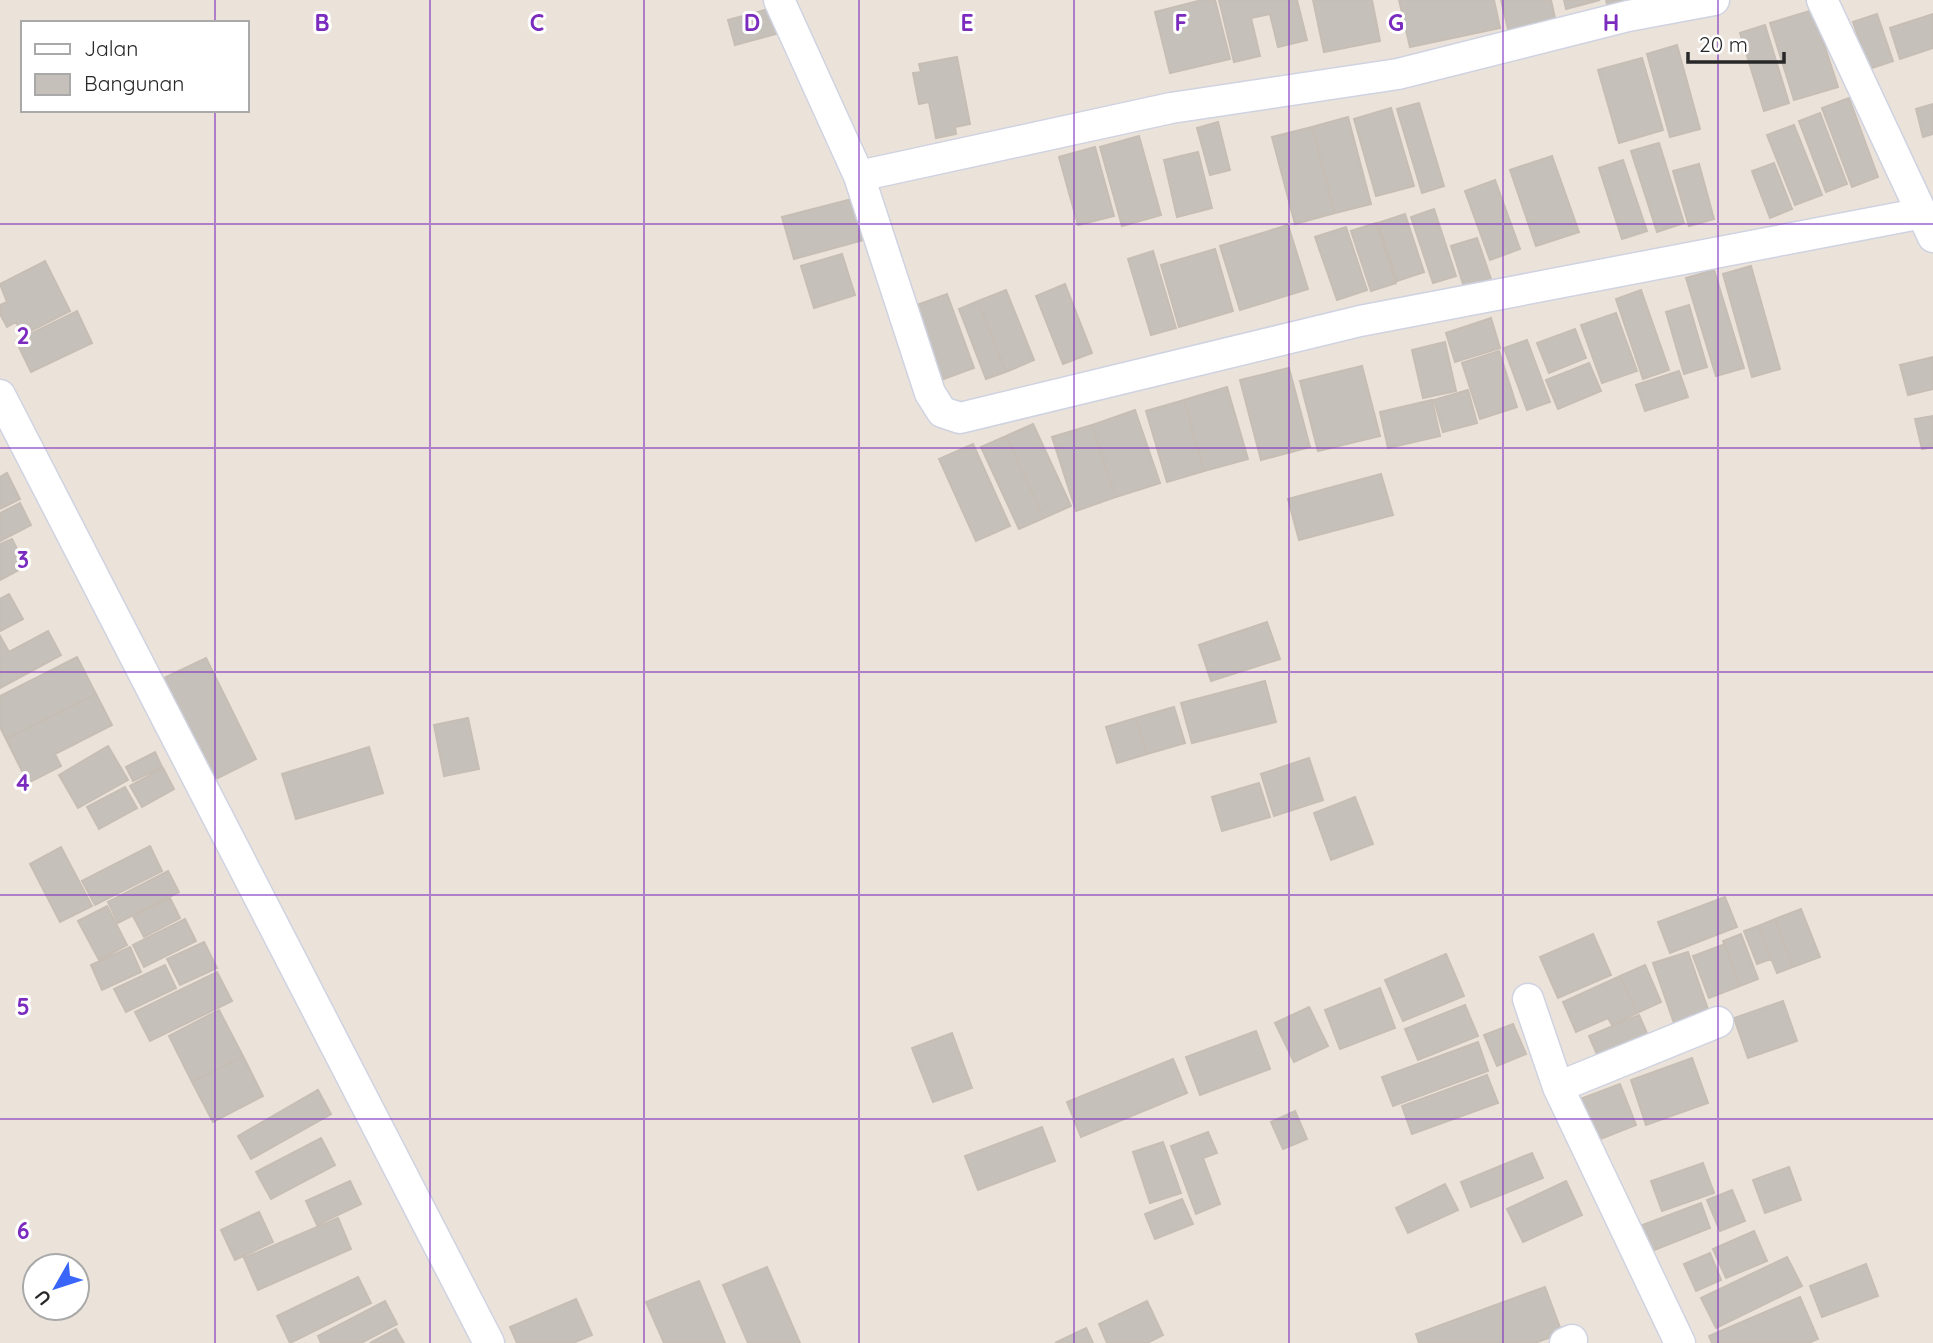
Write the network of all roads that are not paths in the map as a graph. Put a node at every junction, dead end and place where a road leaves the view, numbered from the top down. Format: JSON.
{"nodes":[{"id":1,"x":779,"y":0,"type":"edge"},
{"id":2,"x":1714,"y":0,"type":"edge"},
{"id":3,"x":1822,"y":0,"type":"edge"},
{"id":4,"x":859,"y":176,"type":"junction"},
{"id":5,"x":1928,"y":225,"type":"edge"},
{"id":6,"x":0,"y":395,"type":"edge"},
{"id":7,"x":1528,"y":999,"type":"dead end"},
{"id":8,"x":1718,"y":1022,"type":"dead end"},
{"id":9,"x":1558,"y":1087,"type":"junction"},
{"id":10,"x":489,"y":1343,"type":"edge"},
{"id":11,"x":1680,"y":1343,"type":"edge"}],
"edges":[{"from":1,"to":4,"type":"street"},
{"from":2,"to":4,"type":"street"},
{"from":3,"to":5,"type":"street"},
{"from":4,"to":5,"type":"street"},
{"from":6,"to":10,"type":"street"},
{"from":7,"to":9,"type":"street"},
{"from":8,"to":9,"type":"street"},
{"from":9,"to":11,"type":"street"}]}
